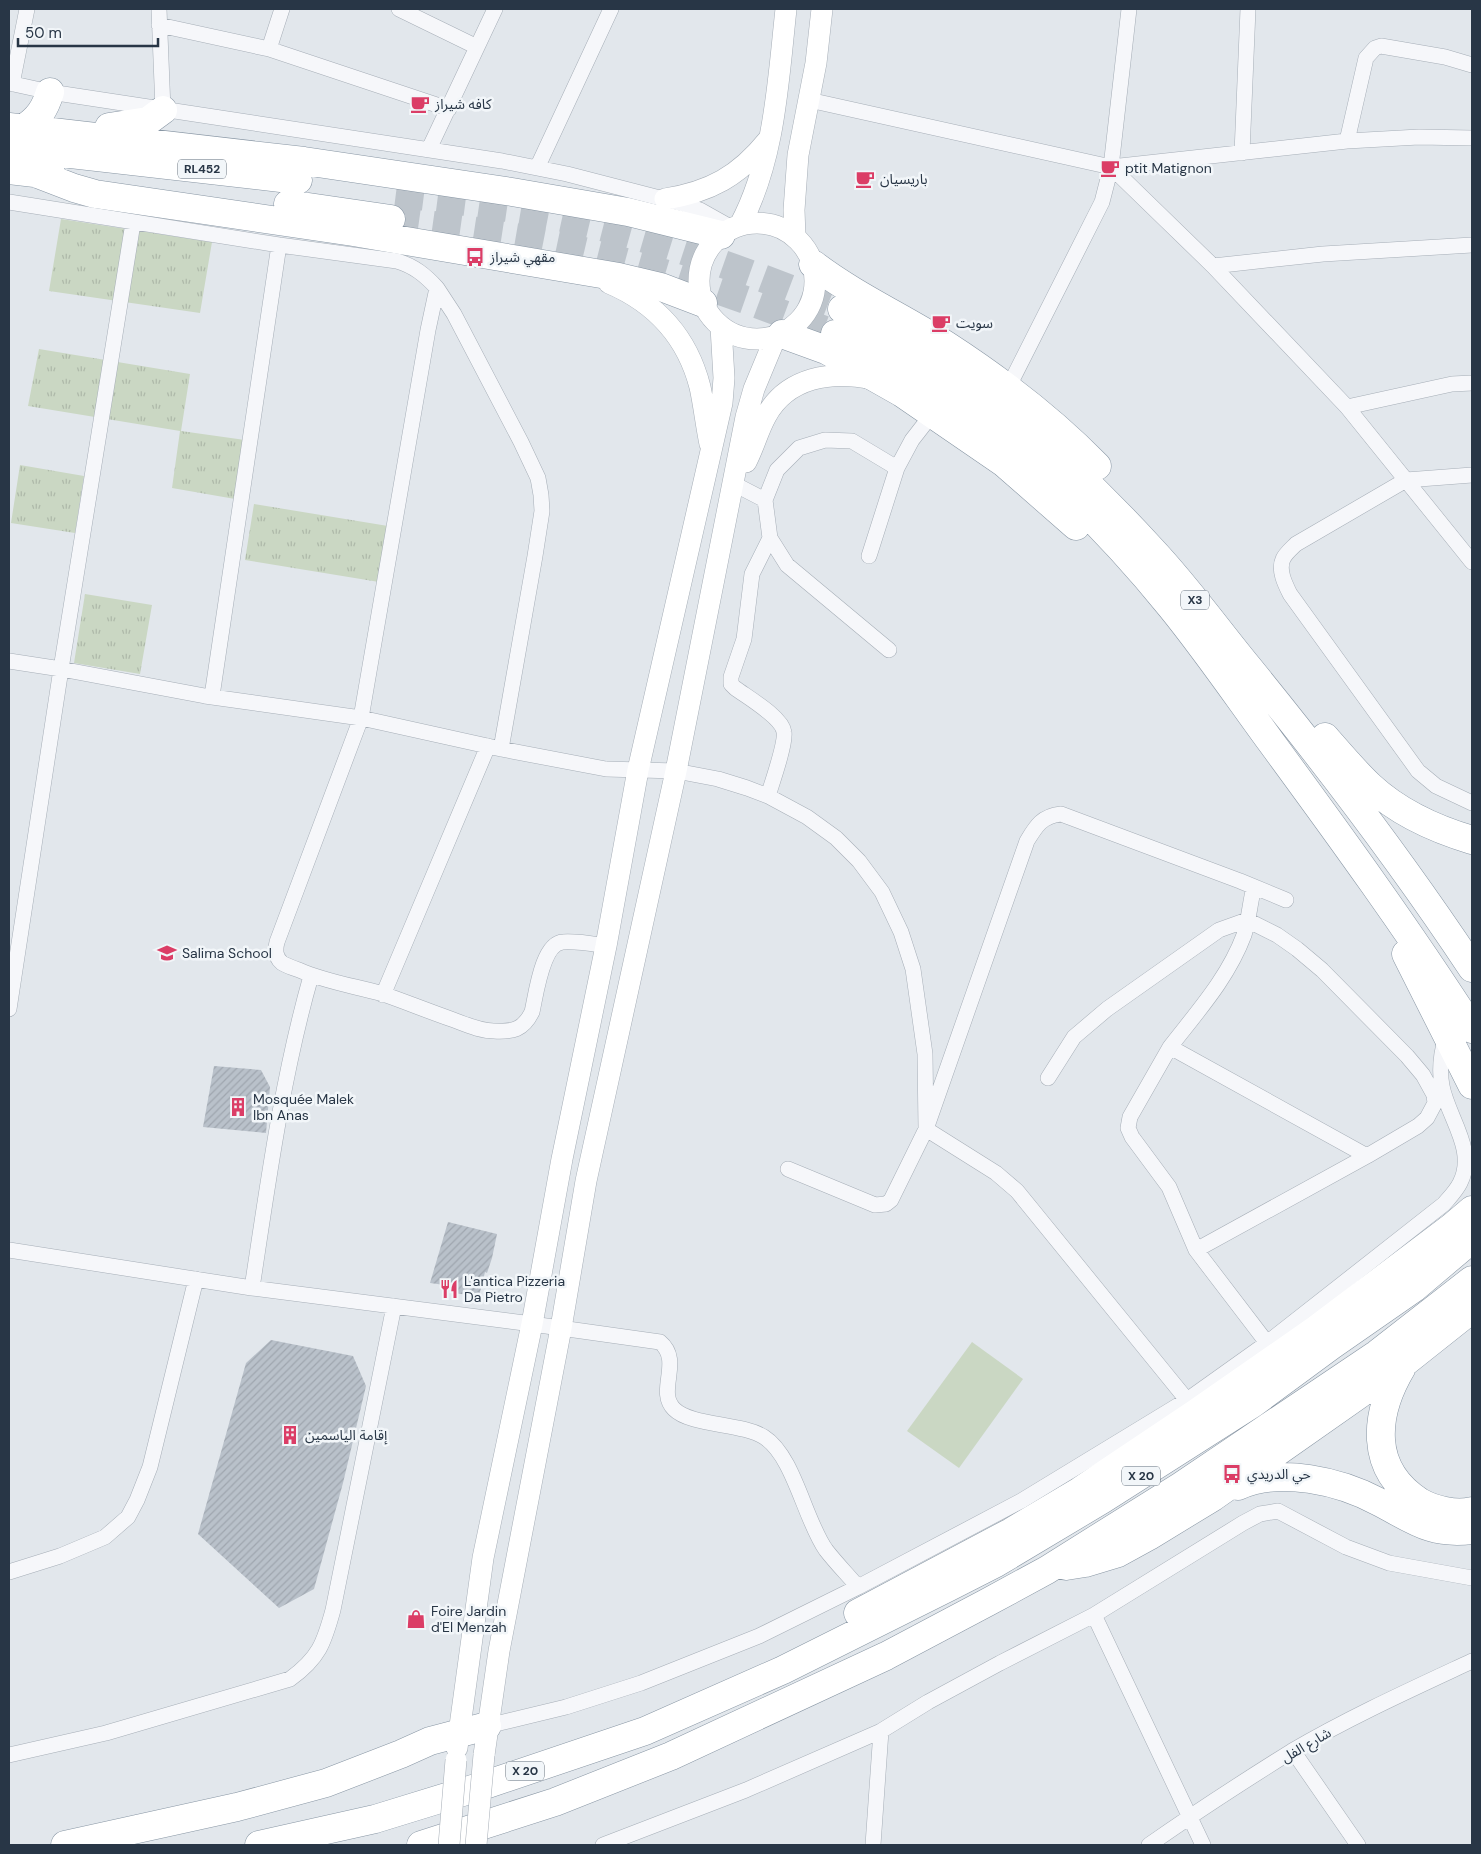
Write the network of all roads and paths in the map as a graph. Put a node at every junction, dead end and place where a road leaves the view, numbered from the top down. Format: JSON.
{"nodes":[{"id":1,"x":27,"y":9,"type":"edge"},
{"id":2,"x":160,"y":9,"type":"edge"},
{"id":3,"x":282,"y":9,"type":"edge"},
{"id":4,"x":399,"y":9,"type":"edge"},
{"id":5,"x":495,"y":9,"type":"edge"},
{"id":6,"x":611,"y":9,"type":"edge"},
{"id":7,"x":786,"y":9,"type":"edge"},
{"id":8,"x":822,"y":9,"type":"edge"},
{"id":9,"x":1129,"y":9,"type":"edge"},
{"id":10,"x":1248,"y":9,"type":"edge"},
{"id":11,"x":159,"y":24,"type":"junction"},
{"id":12,"x":477,"y":47,"type":"junction"},
{"id":13,"x":268,"y":49,"type":"junction"},
{"id":14,"x":1472,"y":65,"type":"edge"},
{"id":15,"x":10,"y":84,"type":"edge"},
{"id":16,"x":50,"y":92,"type":"junction"},
{"id":17,"x":809,"y":100,"type":"junction"},
{"id":18,"x":449,"y":109,"type":"junction"},
{"id":19,"x":163,"y":110,"type":"junction"},
{"id":20,"x":14,"y":134,"type":"edge"},
{"id":21,"x":90,"y":135,"type":"junction"},
{"id":22,"x":769,"y":138,"type":"junction"},
{"id":23,"x":1472,"y":138,"type":"edge"},
{"id":24,"x":1347,"y":141,"type":"junction"},
{"id":25,"x":430,"y":149,"type":"junction"},
{"id":26,"x":1242,"y":153,"type":"junction"},
{"id":27,"x":1111,"y":167,"type":"junction"},
{"id":28,"x":537,"y":168,"type":"junction"},
{"id":29,"x":22,"y":171,"type":"edge"},
{"id":30,"x":665,"y":199,"type":"junction"},
{"id":31,"x":9,"y":202,"type":"edge"},
{"id":32,"x":133,"y":223,"type":"junction"},
{"id":33,"x":731,"y":230,"type":"junction"},
{"id":34,"x":795,"y":236,"type":"junction"},
{"id":35,"x":279,"y":245,"type":"junction"},
{"id":36,"x":1472,"y":245,"type":"edge"},
{"id":37,"x":813,"y":264,"type":"junction"},
{"id":38,"x":1213,"y":266,"type":"junction"},
{"id":39,"x":579,"y":270,"type":"junction"},
{"id":40,"x":437,"y":288,"type":"junction"},
{"id":41,"x":703,"y":303,"type":"junction"},
{"id":42,"x":721,"y":327,"type":"junction"},
{"id":43,"x":779,"y":335,"type":"junction"},
{"id":44,"x":885,"y":382,"type":"junction"},
{"id":45,"x":1472,"y":383,"type":"edge"},
{"id":46,"x":1008,"y":388,"type":"junction"},
{"id":47,"x":1347,"y":407,"type":"junction"},
{"id":48,"x":933,"y":413,"type":"junction"},
{"id":49,"x":711,"y":451,"type":"junction"},
{"id":50,"x":897,"y":468,"type":"junction"},
{"id":51,"x":1472,"y":475,"type":"edge"},
{"id":52,"x":1406,"y":480,"type":"junction"},
{"id":53,"x":734,"y":484,"type":"junction"},
{"id":54,"x":765,"y":500,"type":"junction"},
{"id":55,"x":770,"y":538,"type":"junction"},
{"id":56,"x":869,"y":556,"type":"dead end"},
{"id":57,"x":1472,"y":562,"type":"edge"},
{"id":58,"x":1191,"y":595,"type":"junction"},
{"id":59,"x":1224,"y":638,"type":"junction"},
{"id":60,"x":889,"y":650,"type":"dead end"},
{"id":61,"x":9,"y":661,"type":"edge"},
{"id":62,"x":61,"y":669,"type":"junction"},
{"id":63,"x":1220,"y":674,"type":"junction"},
{"id":64,"x":212,"y":696,"type":"junction"},
{"id":65,"x":361,"y":718,"type":"junction"},
{"id":66,"x":494,"y":748,"type":"junction"},
{"id":67,"x":638,"y":770,"type":"junction"},
{"id":68,"x":676,"y":771,"type":"junction"},
{"id":69,"x":768,"y":796,"type":"junction"},
{"id":70,"x":1472,"y":803,"type":"edge"},
{"id":71,"x":1472,"y":840,"type":"edge"},
{"id":72,"x":1254,"y":886,"type":"junction"},
{"id":73,"x":1286,"y":900,"type":"dead end"},
{"id":74,"x":1247,"y":920,"type":"junction"},
{"id":75,"x":606,"y":946,"type":"junction"},
{"id":76,"x":1472,"y":968,"type":"edge"},
{"id":77,"x":311,"y":976,"type":"junction"},
{"id":78,"x":383,"y":994,"type":"junction"},
{"id":79,"x":9,"y":1009,"type":"edge"},
{"id":80,"x":1459,"y":1032,"type":"edge"},
{"id":81,"x":1170,"y":1047,"type":"junction"},
{"id":82,"x":1048,"y":1078,"type":"dead end"},
{"id":83,"x":1472,"y":1085,"type":"edge"},
{"id":84,"x":926,"y":1129,"type":"junction"},
{"id":85,"x":1367,"y":1156,"type":"junction"},
{"id":86,"x":788,"y":1170,"type":"dead end"},
{"id":87,"x":1472,"y":1210,"type":"edge"},
{"id":88,"x":1472,"y":1239,"type":"edge"},
{"id":89,"x":9,"y":1250,"type":"edge"},
{"id":90,"x":1196,"y":1250,"type":"junction"},
{"id":91,"x":196,"y":1280,"type":"junction"},
{"id":92,"x":1472,"y":1280,"type":"edge"},
{"id":93,"x":252,"y":1288,"type":"junction"},
{"id":94,"x":394,"y":1306,"type":"junction"},
{"id":95,"x":1472,"y":1309,"type":"edge"},
{"id":96,"x":532,"y":1324,"type":"junction"},
{"id":97,"x":561,"y":1328,"type":"junction"},
{"id":98,"x":1267,"y":1343,"type":"junction"},
{"id":99,"x":1404,"y":1363,"type":"junction"},
{"id":100,"x":1187,"y":1400,"type":"junction"},
{"id":101,"x":1214,"y":1497,"type":"junction"},
{"id":102,"x":1472,"y":1511,"type":"edge"},
{"id":103,"x":1472,"y":1530,"type":"edge"},
{"id":104,"x":1047,"y":1570,"type":"junction"},
{"id":105,"x":9,"y":1572,"type":"edge"},
{"id":106,"x":1472,"y":1578,"type":"edge"},
{"id":107,"x":858,"y":1587,"type":"junction"},
{"id":108,"x":1094,"y":1615,"type":"junction"},
{"id":109,"x":1472,"y":1661,"type":"edge"},
{"id":110,"x":797,"y":1663,"type":"junction"},
{"id":111,"x":487,"y":1726,"type":"junction"},
{"id":112,"x":881,"y":1731,"type":"junction"},
{"id":113,"x":458,"y":1733,"type":"junction"},
{"id":114,"x":1293,"y":1751,"type":"junction"},
{"id":115,"x":9,"y":1755,"type":"edge"},
{"id":116,"x":1189,"y":1817,"type":"junction"},
{"id":117,"x":65,"y":1845,"type":"edge"},
{"id":118,"x":259,"y":1845,"type":"edge"},
{"id":119,"x":421,"y":1845,"type":"edge"},
{"id":120,"x":449,"y":1845,"type":"edge"},
{"id":121,"x":476,"y":1845,"type":"edge"},
{"id":122,"x":603,"y":1845,"type":"edge"},
{"id":123,"x":874,"y":1845,"type":"edge"},
{"id":124,"x":1149,"y":1845,"type":"edge"},
{"id":125,"x":1203,"y":1845,"type":"edge"},
{"id":126,"x":1358,"y":1845,"type":"edge"}],
"edges":[{"from":1,"to":15,"type":"street"},
{"from":2,"to":11,"type":"street"},
{"from":3,"to":13,"type":"street"},
{"from":4,"to":12,"type":"street"},
{"from":5,"to":12,"type":"street"},
{"from":6,"to":28,"type":"street"},
{"from":7,"to":22,"type":"street"},
{"from":8,"to":17,"type":"street"},
{"from":9,"to":27,"type":"street"},
{"from":10,"to":26,"type":"street"},
{"from":11,"to":13,"type":"street"},
{"from":11,"to":19,"type":"street"},
{"from":12,"to":18,"type":"street"},
{"from":13,"to":18,"type":"street"},
{"from":14,"to":24,"type":"street"},
{"from":15,"to":16,"type":"street"},
{"from":16,"to":19,"type":"street"},
{"from":16,"to":20,"type":"highway"},
{"from":17,"to":27,"type":"street"},
{"from":17,"to":34,"type":"street"},
{"from":18,"to":25,"type":"street"},
{"from":19,"to":21,"type":"highway"},
{"from":19,"to":25,"type":"street"},
{"from":20,"to":21,"type":"highway"},
{"from":20,"to":29,"type":"highway","number":"RL452"},
{"from":21,"to":33,"type":"highway"},
{"from":22,"to":30,"type":"street"},
{"from":22,"to":33,"type":"street"},
{"from":23,"to":24,"type":"street"},
{"from":24,"to":26,"type":"street"},
{"from":25,"to":28,"type":"street"},
{"from":26,"to":27,"type":"street"},
{"from":27,"to":38,"type":"street"},
{"from":27,"to":46,"type":"street"},
{"from":28,"to":30,"type":"street"},
{"from":29,"to":39,"type":"highway"},
{"from":30,"to":33,"type":"street"},
{"from":31,"to":32,"type":"street"},
{"from":32,"to":35,"type":"street"},
{"from":32,"to":62,"type":"street"},
{"from":33,"to":34,"type":"street"},
{"from":33,"to":41,"type":"street"},
{"from":34,"to":37,"type":"street"},
{"from":35,"to":40,"type":"street"},
{"from":35,"to":64,"type":"street"},
{"from":36,"to":38,"type":"street"},
{"from":37,"to":43,"type":"street"},
{"from":37,"to":46,"type":"highway"},
{"from":38,"to":47,"type":"street"},
{"from":39,"to":41,"type":"highway"},
{"from":39,"to":49,"type":"street"},
{"from":40,"to":65,"type":"street"},
{"from":40,"to":66,"type":"street"},
{"from":41,"to":42,"type":"street"},
{"from":42,"to":43,"type":"street"},
{"from":42,"to":49,"type":"street"},
{"from":43,"to":44,"type":"highway"},
{"from":43,"to":53,"type":"street"},
{"from":44,"to":48,"type":"highway"},
{"from":44,"to":53,"type":"street"},
{"from":45,"to":47,"type":"street"},
{"from":46,"to":58,"type":"highway"},
{"from":47,"to":52,"type":"street"},
{"from":48,"to":50,"type":"street"},
{"from":48,"to":63,"type":"highway"},
{"from":49,"to":67,"type":"street"},
{"from":50,"to":54,"type":"street"},
{"from":50,"to":56,"type":"street"},
{"from":51,"to":52,"type":"street"},
{"from":52,"to":57,"type":"street"},
{"from":52,"to":70,"type":"street"},
{"from":53,"to":54,"type":"street"},
{"from":53,"to":68,"type":"street"},
{"from":54,"to":55,"type":"street"},
{"from":55,"to":60,"type":"street"},
{"from":55,"to":69,"type":"street"},
{"from":58,"to":59,"type":"highway","number":"X3"},
{"from":58,"to":63,"type":"highway","number":"X3"},
{"from":59,"to":71,"type":"highway"},
{"from":59,"to":76,"type":"highway","number":"X3"},
{"from":61,"to":62,"type":"street"},
{"from":62,"to":64,"type":"street"},
{"from":62,"to":79,"type":"street"},
{"from":63,"to":80,"type":"highway","number":"X3"},
{"from":64,"to":65,"type":"street"},
{"from":65,"to":66,"type":"street"},
{"from":65,"to":77,"type":"street"},
{"from":66,"to":67,"type":"street"},
{"from":66,"to":78,"type":"street"},
{"from":67,"to":68,"type":"street"},
{"from":67,"to":75,"type":"street"},
{"from":68,"to":69,"type":"street"},
{"from":68,"to":97,"type":"street"},
{"from":69,"to":84,"type":"street"},
{"from":72,"to":73,"type":"street"},
{"from":72,"to":74,"type":"street"},
{"from":72,"to":84,"type":"street"},
{"from":74,"to":81,"type":"street"},
{"from":74,"to":82,"type":"street"},
{"from":74,"to":85,"type":"street"},
{"from":75,"to":78,"type":"street"},
{"from":75,"to":96,"type":"street"},
{"from":77,"to":78,"type":"street"},
{"from":77,"to":93,"type":"street"},
{"from":80,"to":83,"type":"highway"},
{"from":80,"to":98,"type":"street"},
{"from":81,"to":85,"type":"street"},
{"from":81,"to":90,"type":"street"},
{"from":84,"to":86,"type":"street"},
{"from":84,"to":100,"type":"street"},
{"from":85,"to":90,"type":"street"},
{"from":87,"to":110,"type":"highway"},
{"from":88,"to":110,"type":"highway","number":"X 20"},
{"from":89,"to":91,"type":"street"},
{"from":90,"to":98,"type":"street"},
{"from":91,"to":93,"type":"street"},
{"from":91,"to":105,"type":"street"},
{"from":92,"to":104,"type":"highway","number":"X 20"},
{"from":93,"to":94,"type":"street"},
{"from":94,"to":96,"type":"street"},
{"from":94,"to":115,"type":"street"},
{"from":95,"to":99,"type":"highway"},
{"from":96,"to":97,"type":"street"},
{"from":96,"to":113,"type":"street"},
{"from":97,"to":107,"type":"street"},
{"from":97,"to":111,"type":"street"},
{"from":98,"to":100,"type":"street"},
{"from":99,"to":101,"type":"highway"},
{"from":99,"to":102,"type":"highway"},
{"from":100,"to":107,"type":"street"},
{"from":101,"to":103,"type":"highway"},
{"from":101,"to":104,"type":"highway"},
{"from":104,"to":119,"type":"highway","number":"X 20"},
{"from":106,"to":108,"type":"street"},
{"from":107,"to":111,"type":"street"},
{"from":108,"to":112,"type":"street"},
{"from":108,"to":116,"type":"street"},
{"from":109,"to":114,"type":"street","name":"شارع الفل"},
{"from":110,"to":118,"type":"highway","number":"X 20"},
{"from":111,"to":113,"type":"highway"},
{"from":111,"to":121,"type":"street","bridge":true},
{"from":112,"to":122,"type":"street"},
{"from":112,"to":123,"type":"street"},
{"from":113,"to":117,"type":"highway"},
{"from":113,"to":120,"type":"street","bridge":true},
{"from":114,"to":116,"type":"street","name":"شارع الفل"},
{"from":114,"to":126,"type":"street"},
{"from":116,"to":124,"type":"street","name":"شارع الفل"},
{"from":116,"to":125,"type":"street"}]}
